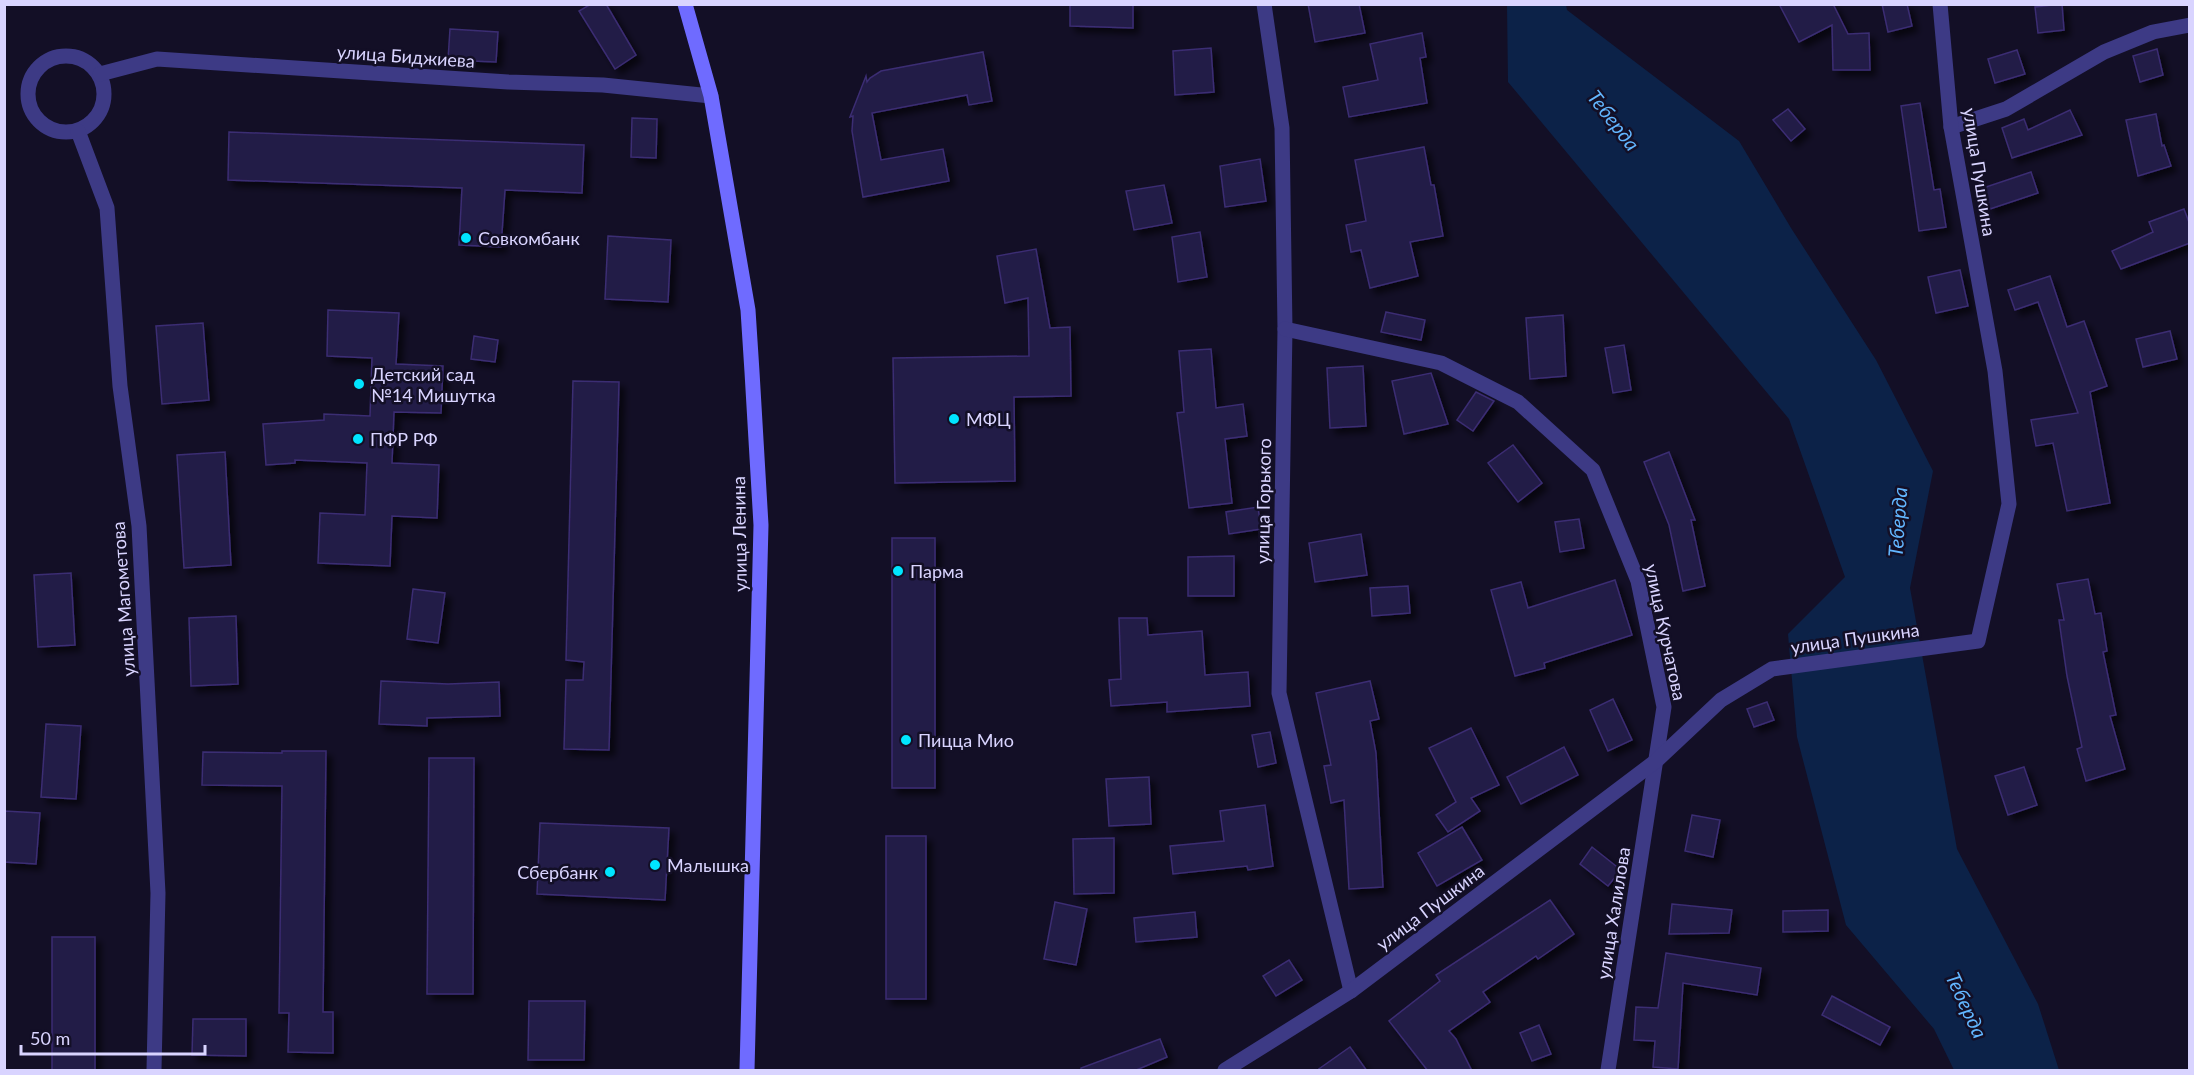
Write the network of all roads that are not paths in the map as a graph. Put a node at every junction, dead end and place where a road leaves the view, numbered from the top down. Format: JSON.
{"nodes":[{"id":1,"x":685,"y":4,"type":"edge"},
{"id":2,"x":1264,"y":4,"type":"edge"},
{"id":3,"x":1940,"y":4,"type":"edge"},
{"id":4,"x":2190,"y":25,"type":"edge"},
{"id":5,"x":100,"y":74,"type":"junction"},
{"id":6,"x":711,"y":96,"type":"junction"},
{"id":7,"x":1951,"y":127,"type":"junction"},
{"id":8,"x":78,"y":131,"type":"junction"},
{"id":9,"x":1285,"y":329,"type":"junction"},
{"id":10,"x":1656,"y":761,"type":"junction"},
{"id":11,"x":1351,"y":991,"type":"junction"},
{"id":12,"x":154,"y":1071,"type":"edge"},
{"id":13,"x":747,"y":1071,"type":"edge"},
{"id":14,"x":1225,"y":1071,"type":"edge"},
{"id":15,"x":1608,"y":1071,"type":"edge"}],
"edges":[{"from":1,"to":6,"type":"main road","name":"улица Ленина"},
{"from":2,"to":9,"type":"street","name":"улица Горького"},
{"from":3,"to":7,"type":"street","name":"улица Пушкина"},
{"from":4,"to":7,"type":"street"},
{"from":5,"to":6,"type":"street","name":"улица Биджиева"},
{"from":5,"to":8,"type":"street"},
{"from":5,"to":8,"type":"street"},
{"from":6,"to":13,"type":"main road","name":"улица Ленина"},
{"from":7,"to":10,"type":"street","name":"улица Пушкина"},
{"from":8,"to":12,"type":"street","name":"улица Магометова"},
{"from":9,"to":10,"type":"street","name":"улица Курчатова"},
{"from":9,"to":11,"type":"street","name":"улица Горького"},
{"from":10,"to":11,"type":"street","name":"улица Пушкина"},
{"from":10,"to":15,"type":"street","name":"улица Халилова"},
{"from":11,"to":14,"type":"street","name":"улица Пушкина"}]}
